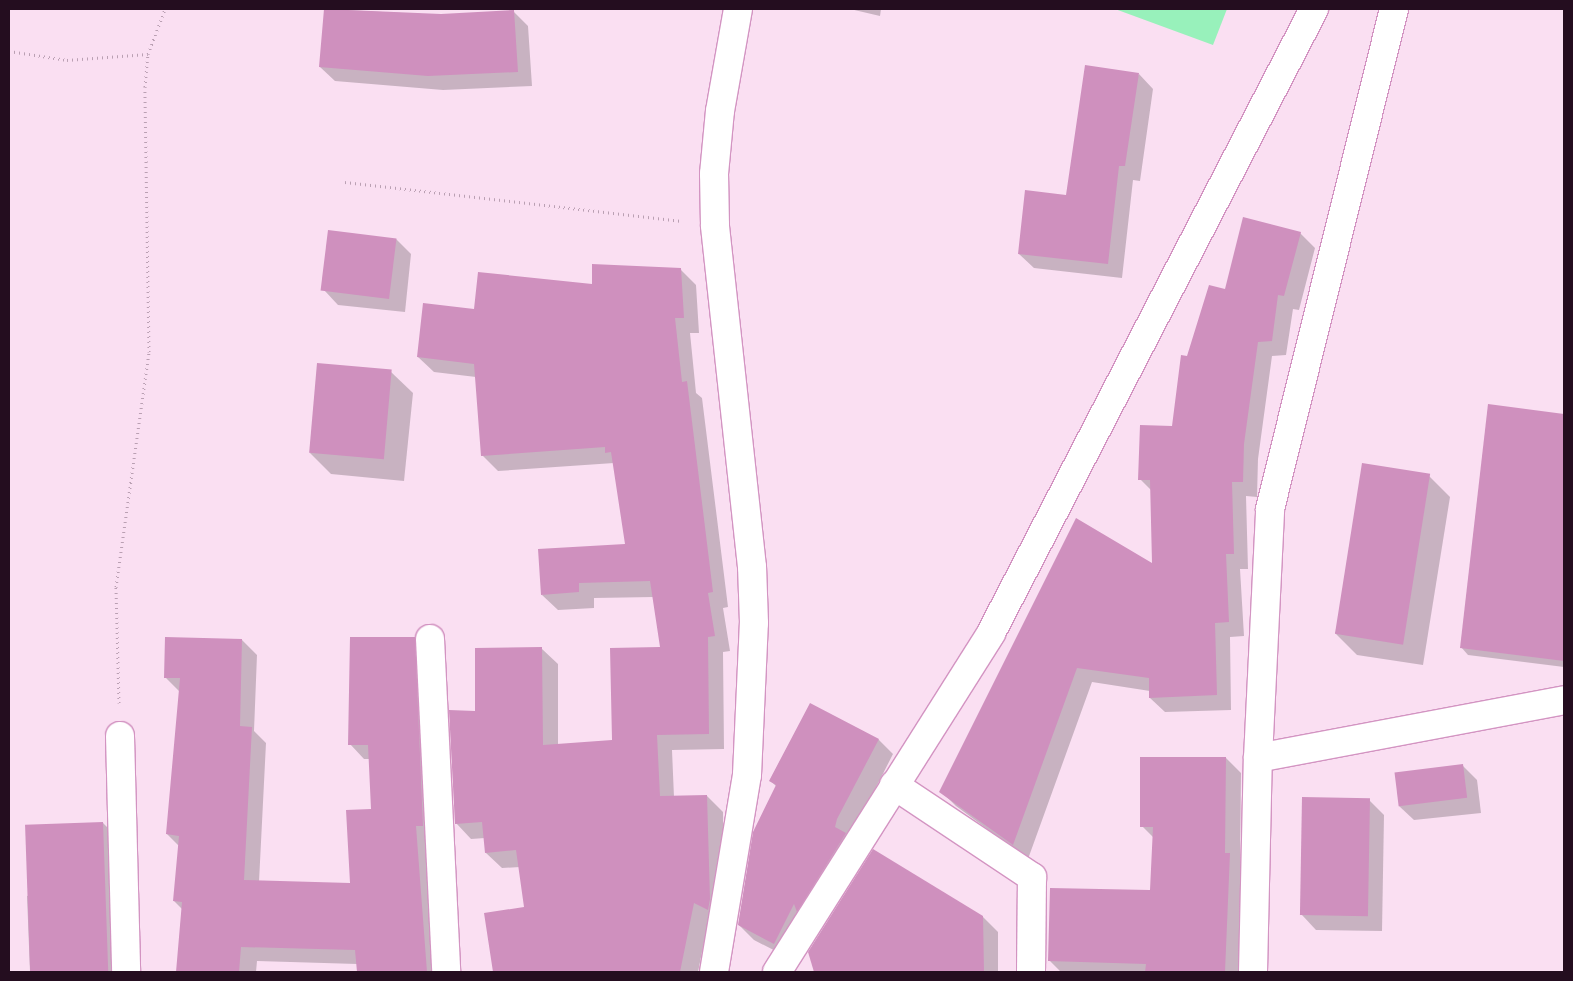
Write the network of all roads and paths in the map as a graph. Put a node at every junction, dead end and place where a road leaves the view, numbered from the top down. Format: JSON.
{"nodes":[{"id":1,"x":165,"y":9,"type":"edge"},
{"id":2,"x":738,"y":9,"type":"edge"},
{"id":3,"x":1314,"y":9,"type":"edge"},
{"id":4,"x":1394,"y":9,"type":"edge"},
{"id":5,"x":9,"y":52,"type":"edge"},
{"id":6,"x":148,"y":54,"type":"junction"},
{"id":7,"x":345,"y":182,"type":"dead end"},
{"id":8,"x":715,"y":225,"type":"junction"},
{"id":9,"x":430,"y":639,"type":"dead end"},
{"id":10,"x":1564,"y":700,"type":"edge"},
{"id":11,"x":120,"y":736,"type":"joint"},
{"id":12,"x":1258,"y":758,"type":"junction"},
{"id":13,"x":894,"y":785,"type":"junction"},
{"id":14,"x":126,"y":972,"type":"edge"},
{"id":15,"x":446,"y":972,"type":"edge"},
{"id":16,"x":714,"y":972,"type":"edge"},
{"id":17,"x":777,"y":972,"type":"edge"},
{"id":18,"x":1031,"y":972,"type":"edge"},
{"id":19,"x":1252,"y":972,"type":"edge"}],
"edges":[{"from":1,"to":6,"type":"path"},
{"from":2,"to":8,"type":"street"},
{"from":3,"to":13,"type":"street"},
{"from":4,"to":12,"type":"street"},
{"from":5,"to":6,"type":"path"},
{"from":6,"to":11,"type":"path"},
{"from":7,"to":8,"type":"path"},
{"from":8,"to":16,"type":"street"},
{"from":9,"to":15,"type":"street"},
{"from":10,"to":12,"type":"street"},
{"from":11,"to":14,"type":"street"},
{"from":12,"to":19,"type":"street"},
{"from":13,"to":17,"type":"street"},
{"from":13,"to":18,"type":"street"}]}
